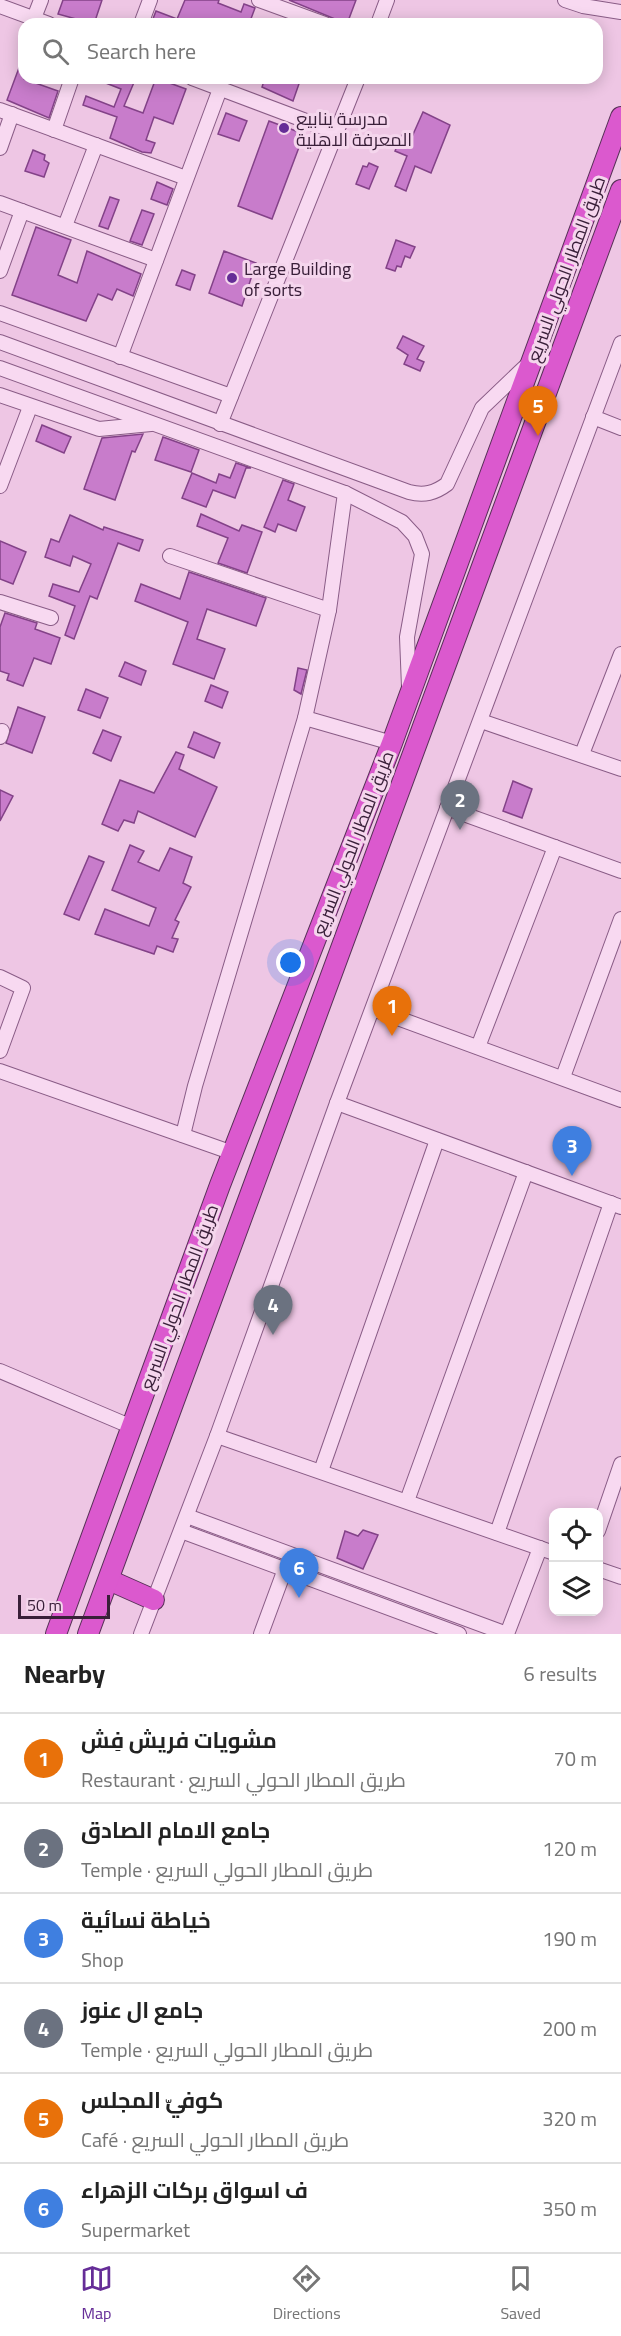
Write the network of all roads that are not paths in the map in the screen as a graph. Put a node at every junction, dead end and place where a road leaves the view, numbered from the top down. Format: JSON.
{"nodes":[{"id":1,"x":41,"y":0,"type":"edge"},
{"id":2,"x":150,"y":0,"type":"edge"},
{"id":3,"x":258,"y":0,"type":"edge"},
{"id":4,"x":387,"y":0,"type":"edge"},
{"id":5,"x":565,"y":0,"type":"edge"},
{"id":6,"x":0,"y":6,"type":"edge"},
{"id":7,"x":621,"y":12,"type":"edge"},
{"id":8,"x":34,"y":18,"type":"joint"},
{"id":9,"x":143,"y":18,"type":"edge"},
{"id":10,"x":309,"y":18,"type":"edge"},
{"id":11,"x":380,"y":18,"type":"edge"},
{"id":12,"x":70,"y":84,"type":"edge"},
{"id":13,"x":209,"y":84,"type":"edge"},
{"id":14,"x":356,"y":84,"type":"edge"},
{"id":15,"x":220,"y":88,"type":"junction"},
{"id":16,"x":6,"y":112,"type":"edge"},
{"id":17,"x":621,"y":117,"type":"edge"},
{"id":18,"x":54,"y":130,"type":"junction"},
{"id":19,"x":338,"y":133,"type":"junction"},
{"id":20,"x":96,"y":145,"type":"junction"},
{"id":21,"x":0,"y":148,"type":"edge"},
{"id":22,"x":186,"y":178,"type":"junction"},
{"id":23,"x":621,"y":190,"type":"edge"},
{"id":24,"x":0,"y":203,"type":"edge"},
{"id":25,"x":22,"y":211,"type":"junction"},
{"id":26,"x":65,"y":226,"type":"junction"},
{"id":27,"x":156,"y":260,"type":"junction"},
{"id":28,"x":0,"y":271,"type":"edge"},
{"id":29,"x":0,"y":313,"type":"edge"},
{"id":30,"x":1,"y":342,"type":"edge"},
{"id":31,"x":621,"y":343,"type":"edge"},
{"id":32,"x":537,"y":347,"type":"junction"},
{"id":33,"x":120,"y":357,"type":"junction"},
{"id":34,"x":48,"y":359,"type":"junction"},
{"id":35,"x":0,"y":367,"type":"edge"},
{"id":36,"x":43,"y":384,"type":"junction"},
{"id":37,"x":0,"y":395,"type":"edge"},
{"id":38,"x":231,"y":396,"type":"junction"},
{"id":39,"x":30,"y":406,"type":"junction"},
{"id":40,"x":593,"y":417,"type":"junction"},
{"id":41,"x":153,"y":424,"type":"junction"},
{"id":42,"x":220,"y":424,"type":"junction"},
{"id":43,"x":621,"y":428,"type":"edge"},
{"id":44,"x":0,"y":486,"type":"edge"},
{"id":45,"x":345,"y":494,"type":"junction"},
{"id":46,"x":170,"y":556,"type":"dead end"},
{"id":47,"x":0,"y":602,"type":"edge"},
{"id":48,"x":329,"y":610,"type":"junction"},
{"id":49,"x":51,"y":618,"type":"dead end"},
{"id":50,"x":621,"y":654,"type":"edge"},
{"id":51,"x":405,"y":704,"type":"junction"},
{"id":52,"x":305,"y":718,"type":"junction"},
{"id":53,"x":481,"y":721,"type":"junction"},
{"id":54,"x":392,"y":743,"type":"junction"},
{"id":55,"x":582,"y":754,"type":"junction"},
{"id":56,"x":621,"y":769,"type":"edge"},
{"id":57,"x":447,"y":808,"type":"junction"},
{"id":58,"x":555,"y":847,"type":"junction"},
{"id":59,"x":621,"y":871,"type":"edge"},
{"id":60,"x":621,"y":919,"type":"edge"},
{"id":61,"x":0,"y":977,"type":"edge"},
{"id":62,"x":373,"y":1009,"type":"junction"},
{"id":63,"x":478,"y":1047,"type":"junction"},
{"id":64,"x":0,"y":1051,"type":"edge"},
{"id":65,"x":0,"y":1071,"type":"edge"},
{"id":66,"x":563,"y":1077,"type":"junction"},
{"id":67,"x":621,"y":1100,"type":"edge"},
{"id":68,"x":337,"y":1103,"type":"junction"},
{"id":69,"x":183,"y":1135,"type":"junction"},
{"id":70,"x":437,"y":1140,"type":"junction"},
{"id":71,"x":233,"y":1153,"type":"junction"},
{"id":72,"x":526,"y":1172,"type":"junction"},
{"id":73,"x":220,"y":1185,"type":"junction"},
{"id":74,"x":251,"y":1196,"type":"junction"},
{"id":75,"x":616,"y":1205,"type":"edge"},
{"id":76,"x":199,"y":1243,"type":"junction"},
{"id":77,"x":230,"y":1255,"type":"junction"},
{"id":78,"x":0,"y":1371,"type":"edge"},
{"id":79,"x":132,"y":1427,"type":"junction"},
{"id":80,"x":217,"y":1436,"type":"junction"},
{"id":81,"x":621,"y":1464,"type":"edge"},
{"id":82,"x":321,"y":1471,"type":"junction"},
{"id":83,"x":407,"y":1501,"type":"junction"},
{"id":84,"x":187,"y":1516,"type":"junction"},
{"id":85,"x":603,"y":1516,"type":"edge"},
{"id":86,"x":181,"y":1531,"type":"junction"},
{"id":87,"x":497,"y":1533,"type":"junction"},
{"id":88,"x":540,"y":1548,"type":"junction"},
{"id":89,"x":549,"y":1551,"type":"edge"},
{"id":90,"x":285,"y":1569,"type":"junction"},
{"id":91,"x":603,"y":1571,"type":"edge"},
{"id":92,"x":621,"y":1576,"type":"edge"},
{"id":93,"x":109,"y":1580,"type":"junction"},
{"id":94,"x":154,"y":1600,"type":"junction"},
{"id":95,"x":56,"y":1634,"type":"edge"},
{"id":96,"x":88,"y":1634,"type":"edge"},
{"id":97,"x":141,"y":1634,"type":"edge"},
{"id":98,"x":261,"y":1634,"type":"edge"},
{"id":99,"x":459,"y":1634,"type":"edge"},
{"id":100,"x":507,"y":1634,"type":"edge"}],
"edges":[{"from":1,"to":8,"type":"street"},
{"from":2,"to":9,"type":"street"},
{"from":3,"to":10,"type":"street"},
{"from":4,"to":11,"type":"street"},
{"from":5,"to":7,"type":"street"},
{"from":6,"to":8,"type":"street"},
{"from":12,"to":18,"type":"street"},
{"from":13,"to":15,"type":"street"},
{"from":14,"to":19,"type":"street"},
{"from":15,"to":19,"type":"street"},
{"from":15,"to":22,"type":"street"},
{"from":16,"to":18,"type":"street"},
{"from":16,"to":21,"type":"street"},
{"from":17,"to":32,"type":"highway","name":"طريق المطار الحولي السريع"},
{"from":18,"to":20,"type":"street"},
{"from":19,"to":38,"type":"street"},
{"from":20,"to":22,"type":"street"},
{"from":20,"to":26,"type":"street"},
{"from":22,"to":27,"type":"street"},
{"from":23,"to":74,"type":"highway","name":"طريق المطار الحولي السريع"},
{"from":24,"to":25,"type":"street"},
{"from":25,"to":26,"type":"street"},
{"from":25,"to":28,"type":"street"},
{"from":26,"to":27,"type":"street"},
{"from":27,"to":33,"type":"street"},
{"from":29,"to":33,"type":"street"},
{"from":30,"to":34,"type":"street"},
{"from":30,"to":35,"type":"street"},
{"from":31,"to":40,"type":"street"},
{"from":32,"to":42,"type":"street"},
{"from":32,"to":51,"type":"highway","name":"طريق المطار الحولي السريع"},
{"from":33,"to":38,"type":"street"},
{"from":34,"to":36,"type":"street"},
{"from":34,"to":42,"type":"street"},
{"from":35,"to":36,"type":"street"},
{"from":36,"to":41,"type":"street"},
{"from":37,"to":39,"type":"street"},
{"from":38,"to":42,"type":"street"},
{"from":39,"to":41,"type":"street"},
{"from":39,"to":44,"type":"street"},
{"from":40,"to":43,"type":"street"},
{"from":40,"to":53,"type":"street"},
{"from":41,"to":45,"type":"street"},
{"from":45,"to":48,"type":"street"},
{"from":45,"to":51,"type":"street"},
{"from":46,"to":48,"type":"street"},
{"from":47,"to":49,"type":"street"},
{"from":48,"to":52,"type":"street"},
{"from":50,"to":55,"type":"street"},
{"from":51,"to":54,"type":"highway","name":"طريق المطار الحولي السريع"},
{"from":52,"to":54,"type":"street"},
{"from":52,"to":69,"type":"street"},
{"from":53,"to":55,"type":"street"},
{"from":53,"to":57,"type":"street"},
{"from":54,"to":71,"type":"highway","name":"طريق المطار الحولي السريع"},
{"from":55,"to":56,"type":"street"},
{"from":57,"to":58,"type":"street"},
{"from":57,"to":62,"type":"street"},
{"from":58,"to":59,"type":"street"},
{"from":58,"to":63,"type":"street"},
{"from":60,"to":66,"type":"street"},
{"from":61,"to":64,"type":"street"},
{"from":62,"to":63,"type":"street"},
{"from":62,"to":68,"type":"street"},
{"from":63,"to":66,"type":"street"},
{"from":65,"to":69,"type":"street"},
{"from":66,"to":67,"type":"street"},
{"from":68,"to":70,"type":"street"},
{"from":68,"to":80,"type":"street"},
{"from":69,"to":71,"type":"street"},
{"from":70,"to":72,"type":"street"},
{"from":70,"to":82,"type":"street"},
{"from":71,"to":73,"type":"highway","name":"طريق المطار الحولي السريع"},
{"from":72,"to":75,"type":"street"},
{"from":72,"to":83,"type":"street"},
{"from":73,"to":74,"type":"highway"},
{"from":73,"to":76,"type":"highway","name":"طريق المطار الحولي السريع"},
{"from":74,"to":77,"type":"highway","name":"طريق المطار الحولي السريع"},
{"from":75,"to":87,"type":"street"},
{"from":76,"to":77,"type":"highway"},
{"from":76,"to":79,"type":"highway","name":"طريق المطار الحولي السريع"},
{"from":77,"to":93,"type":"highway","name":"طريق المطار الحولي السريع"},
{"from":78,"to":79,"type":"street"},
{"from":79,"to":95,"type":"highway","name":"طريق المطار الحولي السريع"},
{"from":80,"to":82,"type":"street"},
{"from":80,"to":84,"type":"street"},
{"from":81,"to":85,"type":"street"},
{"from":82,"to":83,"type":"street"},
{"from":83,"to":87,"type":"street"},
{"from":84,"to":86,"type":"street"},
{"from":84,"to":100,"type":"street"},
{"from":86,"to":90,"type":"street"},
{"from":86,"to":94,"type":"street"},
{"from":87,"to":88,"type":"street"},
{"from":88,"to":89,"type":"street"},
{"from":88,"to":100,"type":"street"},
{"from":90,"to":98,"type":"street"},
{"from":90,"to":99,"type":"street"},
{"from":91,"to":92,"type":"street"},
{"from":93,"to":94,"type":"highway"},
{"from":93,"to":96,"type":"highway","name":"طريق المطار الحولي السريع"},
{"from":94,"to":97,"type":"street"}]}
